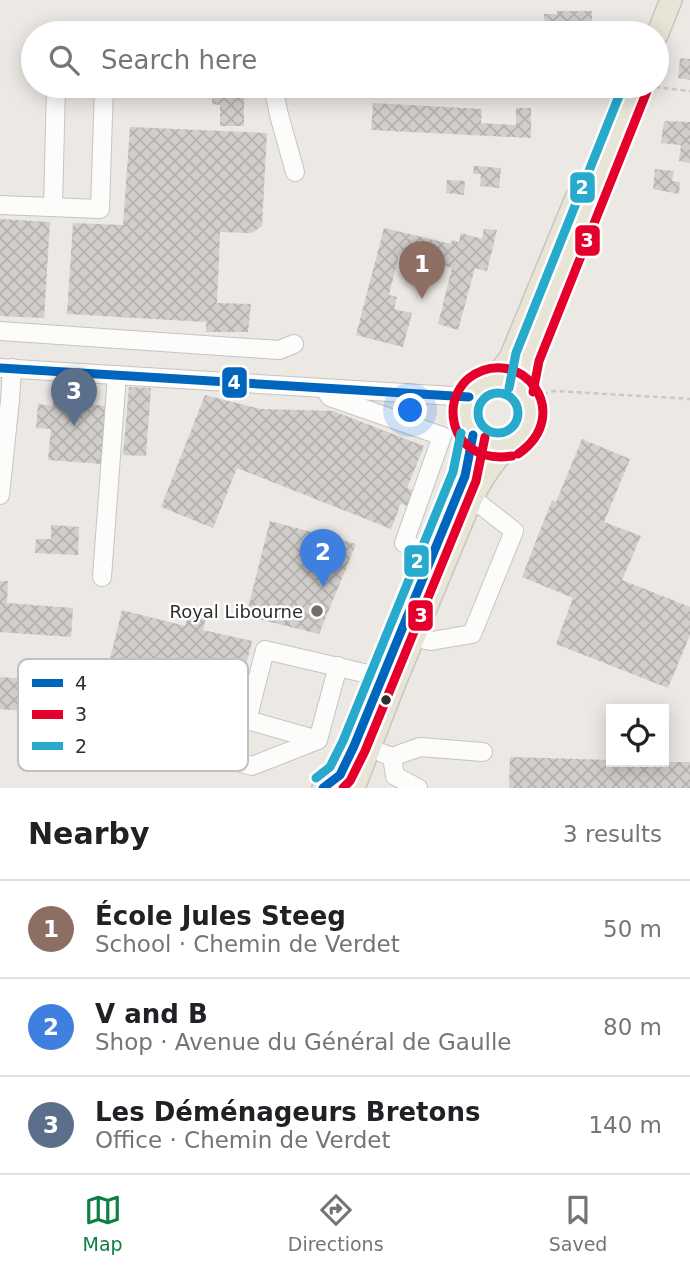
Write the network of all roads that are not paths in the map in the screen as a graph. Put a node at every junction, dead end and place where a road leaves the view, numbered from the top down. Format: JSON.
{"nodes":[{"id":1,"x":657,"y":0,"type":"edge"},
{"id":2,"x":671,"y":0,"type":"edge"},
{"id":3,"x":648,"y":21,"type":"edge"},
{"id":4,"x":662,"y":21,"type":"edge"},
{"id":5,"x":56,"y":98,"type":"edge"},
{"id":6,"x":104,"y":98,"type":"edge"},
{"id":7,"x":276,"y":98,"type":"edge"},
{"id":8,"x":617,"y":98,"type":"edge"},
{"id":9,"x":631,"y":98,"type":"edge"},
{"id":10,"x":295,"y":172,"type":"dead end"},
{"id":11,"x":0,"y":205,"type":"edge"},
{"id":12,"x":52,"y":207,"type":"junction"},
{"id":13,"x":0,"y":331,"type":"edge"},
{"id":14,"x":293,"y":344,"type":"dead end"},
{"id":15,"x":6,"y":368,"type":"edge"},
{"id":16,"x":117,"y":375,"type":"junction"},
{"id":17,"x":493,"y":380,"type":"junction"},
{"id":18,"x":324,"y":388,"type":"junction"},
{"id":19,"x":525,"y":394,"type":"junction"},
{"id":20,"x":469,"y":397,"type":"junction"},
{"id":21,"x":473,"y":435,"type":"junction"},
{"id":22,"x":511,"y":444,"type":"junction"},
{"id":23,"x":0,"y":495,"type":"edge"},
{"id":24,"x":472,"y":498,"type":"junction"},
{"id":25,"x":432,"y":554,"type":"junction"},
{"id":26,"x":102,"y":577,"type":"dead end"},
{"id":27,"x":414,"y":638,"type":"junction"},
{"id":28,"x":338,"y":666,"type":"junction"},
{"id":29,"x":381,"y":677,"type":"junction"},
{"id":30,"x":248,"y":716,"type":"edge"},
{"id":31,"x":248,"y":720,"type":"edge"},
{"id":32,"x":318,"y":740,"type":"junction"},
{"id":33,"x":370,"y":746,"type":"junction"},
{"id":34,"x":482,"y":752,"type":"dead end"},
{"id":35,"x":392,"y":757,"type":"junction"},
{"id":36,"x":248,"y":765,"type":"edge"},
{"id":37,"x":323,"y":788,"type":"edge"},
{"id":38,"x":354,"y":788,"type":"edge"},
{"id":39,"x":418,"y":788,"type":"edge"}],
"edges":[{"from":1,"to":3,"type":"main road"},
{"from":2,"to":4,"type":"main road"},
{"from":5,"to":12,"type":"street"},
{"from":6,"to":12,"type":"street"},
{"from":7,"to":10,"type":"street"},
{"from":8,"to":17,"type":"main road"},
{"from":9,"to":19,"type":"main road"},
{"from":11,"to":12,"type":"street"},
{"from":13,"to":14,"type":"street"},
{"from":15,"to":16,"type":"street"},
{"from":15,"to":23,"type":"street"},
{"from":16,"to":18,"type":"street"},
{"from":16,"to":26,"type":"street"},
{"from":17,"to":19,"type":"main road"},
{"from":17,"to":20,"type":"main road"},
{"from":18,"to":20,"type":"street"},
{"from":18,"to":25,"type":"street"},
{"from":19,"to":22,"type":"main road"},
{"from":20,"to":21,"type":"main road"},
{"from":21,"to":22,"type":"main road"},
{"from":21,"to":25,"type":"main road"},
{"from":22,"to":24,"type":"main road"},
{"from":24,"to":27,"type":"main road"},
{"from":24,"to":27,"type":"street"},
{"from":25,"to":29,"type":"main road"},
{"from":27,"to":33,"type":"main road"},
{"from":28,"to":29,"type":"street"},
{"from":28,"to":30,"type":"street"},
{"from":28,"to":32,"type":"street"},
{"from":29,"to":37,"type":"main road"},
{"from":31,"to":32,"type":"street"},
{"from":32,"to":36,"type":"street"},
{"from":33,"to":35,"type":"street"},
{"from":33,"to":38,"type":"main road"},
{"from":34,"to":35,"type":"street"},
{"from":35,"to":39,"type":"street"}]}
